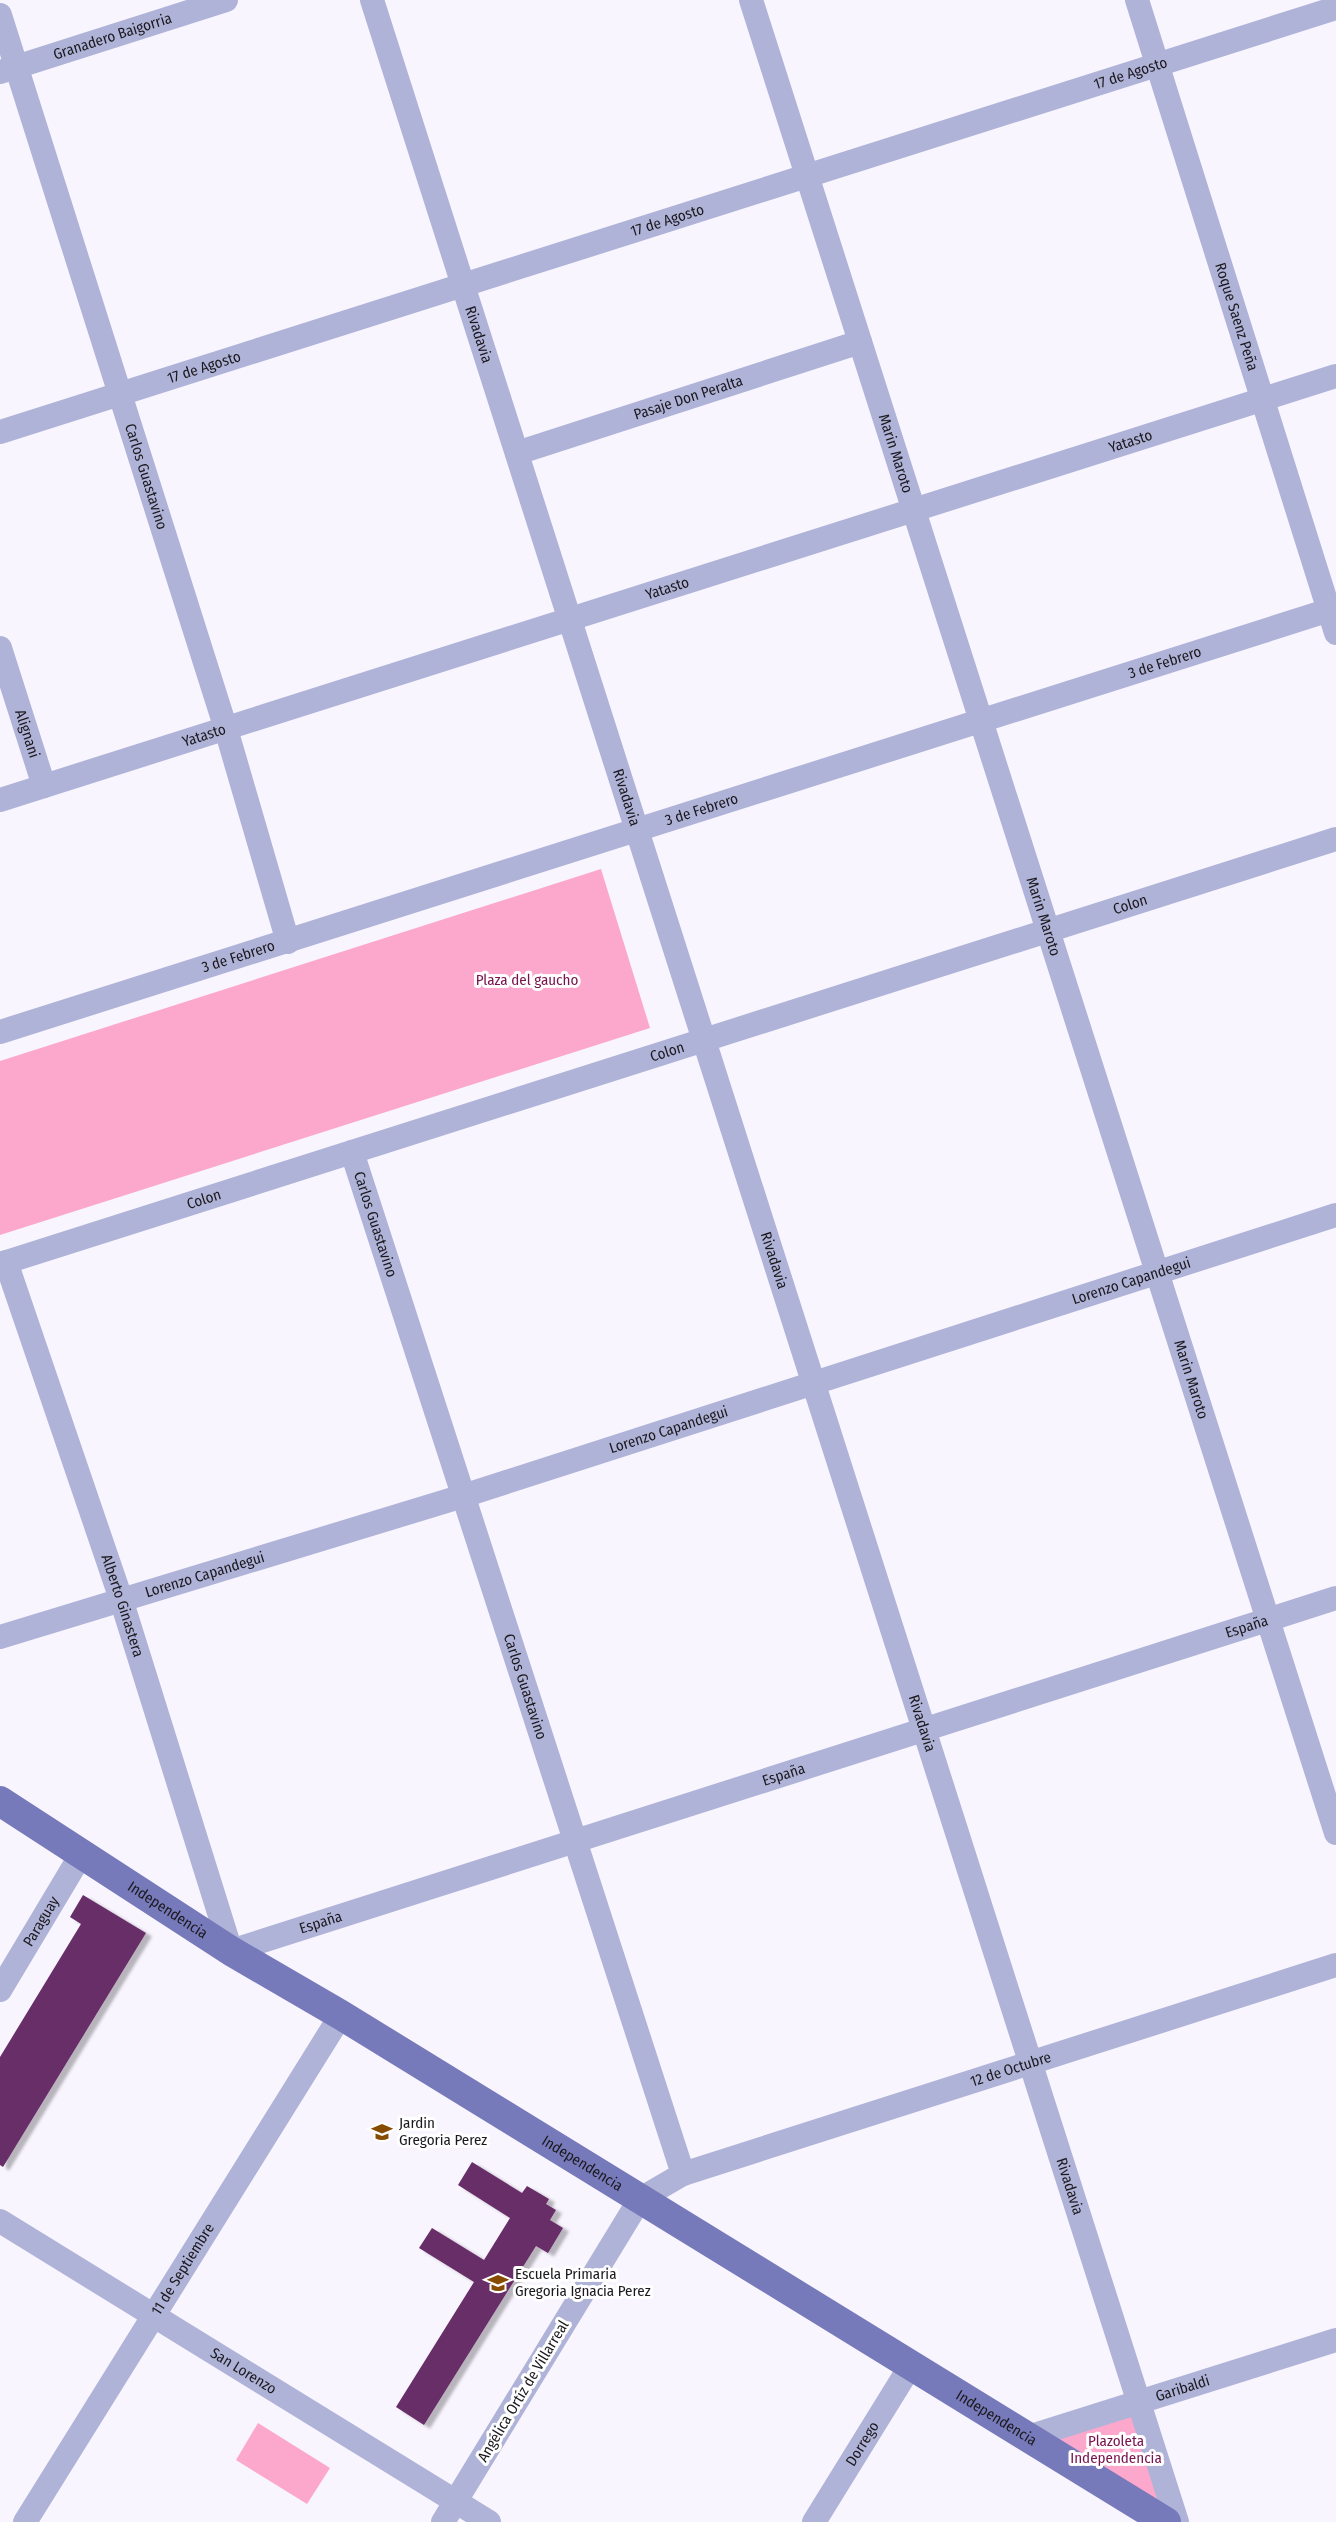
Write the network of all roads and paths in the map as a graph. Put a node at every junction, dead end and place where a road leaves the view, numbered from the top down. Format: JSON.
{"nodes":[{"id":1,"x":226,"y":0,"type":"edge"},
{"id":2,"x":372,"y":0,"type":"edge"},
{"id":3,"x":751,"y":0,"type":"edge"},
{"id":4,"x":1137,"y":0,"type":"edge"},
{"id":5,"x":1336,"y":8,"type":"edge"},
{"id":6,"x":0,"y":15,"type":"edge"},
{"id":7,"x":1157,"y":65,"type":"junction"},
{"id":8,"x":8,"y":70,"type":"edge"},
{"id":9,"x":807,"y":176,"type":"junction"},
{"id":10,"x":463,"y":285,"type":"junction"},
{"id":11,"x":860,"y":342,"type":"junction"},
{"id":12,"x":1336,"y":376,"type":"edge"},
{"id":13,"x":118,"y":394,"type":"junction"},
{"id":14,"x":1263,"y":399,"type":"junction"},
{"id":15,"x":0,"y":432,"type":"edge"},
{"id":16,"x":517,"y":453,"type":"junction"},
{"id":17,"x":914,"y":510,"type":"junction"},
{"id":18,"x":1334,"y":617,"type":"edge"},
{"id":19,"x":570,"y":619,"type":"junction"},
{"id":20,"x":0,"y":648,"type":"edge"},
{"id":21,"x":981,"y":720,"type":"junction"},
{"id":22,"x":226,"y":729,"type":"junction"},
{"id":23,"x":44,"y":786,"type":"junction"},
{"id":24,"x":0,"y":800,"type":"edge"},
{"id":25,"x":637,"y":830,"type":"junction"},
{"id":26,"x":1336,"y":839,"type":"edge"},
{"id":27,"x":1048,"y":931,"type":"junction"},
{"id":28,"x":288,"y":942,"type":"junction"},
{"id":29,"x":0,"y":1032,"type":"edge"},
{"id":30,"x":704,"y":1040,"type":"junction"},
{"id":31,"x":352,"y":1152,"type":"junction"},
{"id":32,"x":1336,"y":1215,"type":"edge"},
{"id":33,"x":3,"y":1263,"type":"edge"},
{"id":34,"x":1157,"y":1273,"type":"junction"},
{"id":35,"x":814,"y":1383,"type":"junction"},
{"id":36,"x":463,"y":1496,"type":"junction"},
{"id":37,"x":1336,"y":1598,"type":"edge"},
{"id":38,"x":121,"y":1599,"type":"junction"},
{"id":39,"x":1268,"y":1620,"type":"junction"},
{"id":40,"x":0,"y":1637,"type":"edge"},
{"id":41,"x":924,"y":1730,"type":"junction"},
{"id":42,"x":0,"y":1801,"type":"edge"},
{"id":43,"x":1336,"y":1833,"type":"edge"},
{"id":44,"x":575,"y":1841,"type":"junction"},
{"id":45,"x":82,"y":1853,"type":"junction"},
{"id":46,"x":231,"y":1951,"type":"junction"},
{"id":47,"x":1336,"y":1965,"type":"edge"},
{"id":48,"x":0,"y":1990,"type":"edge"},
{"id":49,"x":341,"y":2015,"type":"junction"},
{"id":50,"x":1031,"y":2063,"type":"junction"},
{"id":51,"x":683,"y":2174,"type":"junction"},
{"id":52,"x":640,"y":2199,"type":"junction"},
{"id":53,"x":0,"y":2221,"type":"edge"},
{"id":54,"x":154,"y":2315,"type":"junction"},
{"id":55,"x":1336,"y":2340,"type":"edge"},
{"id":56,"x":911,"y":2365,"type":"junction"},
{"id":57,"x":1139,"y":2402,"type":"junction"},
{"id":58,"x":1028,"y":2437,"type":"junction"},
{"id":59,"x":456,"y":2502,"type":"junction"},
{"id":60,"x":25,"y":2522,"type":"edge"},
{"id":61,"x":443,"y":2522,"type":"edge"},
{"id":62,"x":489,"y":2522,"type":"edge"},
{"id":63,"x":814,"y":2522,"type":"edge"},
{"id":64,"x":1166,"y":2522,"type":"edge"},
{"id":65,"x":1177,"y":2522,"type":"edge"}],
"edges":[{"from":1,"to":8,"type":"street","name":"Granadero Baigorria"},
{"from":2,"to":10,"type":"street","name":"Rivadavia"},
{"from":3,"to":9,"type":"street","name":"Marin Maroto"},
{"from":4,"to":7,"type":"street","name":"Roque Saenz Peña"},
{"from":5,"to":7,"type":"street","name":"17 de Agosto"},
{"from":6,"to":8,"type":"street","name":"Carlos Guastavino"},
{"from":7,"to":9,"type":"street","name":"17 de Agosto"},
{"from":7,"to":14,"type":"street","name":"Roque Saenz Peña"},
{"from":8,"to":13,"type":"street","name":"Carlos Guastavino"},
{"from":9,"to":10,"type":"street","name":"17 de Agosto"},
{"from":9,"to":11,"type":"street","name":"Marin Maroto"},
{"from":10,"to":13,"type":"street","name":"17 de Agosto"},
{"from":10,"to":16,"type":"street","name":"Rivadavia"},
{"from":11,"to":16,"type":"street","name":"Pasaje Don Peralta"},
{"from":11,"to":17,"type":"street","name":"Marin Maroto"},
{"from":12,"to":14,"type":"street","name":"Yatasto"},
{"from":13,"to":15,"type":"street","name":"17 de Agosto"},
{"from":13,"to":22,"type":"street","name":"Carlos Guastavino"},
{"from":14,"to":17,"type":"street","name":"Yatasto"},
{"from":14,"to":18,"type":"street","name":"Roque Saenz Peña"},
{"from":16,"to":19,"type":"street","name":"Rivadavia"},
{"from":17,"to":19,"type":"street","name":"Yatasto"},
{"from":17,"to":21,"type":"street","name":"Marin Maroto"},
{"from":18,"to":21,"type":"street","name":"3 de Febrero"},
{"from":19,"to":22,"type":"street","name":"Yatasto"},
{"from":19,"to":25,"type":"street","name":"Rivadavia"},
{"from":20,"to":23,"type":"street","name":"Alignani"},
{"from":21,"to":25,"type":"street","name":"3 de Febrero"},
{"from":21,"to":27,"type":"street","name":"Marin Maroto"},
{"from":22,"to":23,"type":"street","name":"Yatasto"},
{"from":22,"to":28,"type":"street","name":"Carlos Guastavino"},
{"from":23,"to":24,"type":"street","name":"Yatasto"},
{"from":25,"to":28,"type":"street","name":"3 de Febrero"},
{"from":25,"to":30,"type":"street","name":"Rivadavia"},
{"from":26,"to":27,"type":"street","name":"Colon"},
{"from":27,"to":30,"type":"street","name":"Colon"},
{"from":27,"to":34,"type":"street","name":"Marin Maroto"},
{"from":28,"to":29,"type":"street","name":"3 de Febrero"},
{"from":30,"to":31,"type":"street","name":"Colon"},
{"from":30,"to":35,"type":"street","name":"Rivadavia"},
{"from":31,"to":33,"type":"street","name":"Colon"},
{"from":31,"to":36,"type":"street","name":"Carlos Guastavino"},
{"from":32,"to":34,"type":"street","name":"Lorenzo Capandegui"},
{"from":33,"to":38,"type":"street","name":"Alberto Ginastera"},
{"from":34,"to":35,"type":"street","name":"Lorenzo Capandegui"},
{"from":34,"to":39,"type":"street","name":"Marin Maroto"},
{"from":35,"to":36,"type":"street","name":"Lorenzo Capandegui"},
{"from":35,"to":41,"type":"street","name":"Rivadavia"},
{"from":36,"to":38,"type":"street","name":"Lorenzo Capandegui"},
{"from":36,"to":44,"type":"street","name":"Carlos Guastavino"},
{"from":37,"to":39,"type":"street","name":"España"},
{"from":38,"to":40,"type":"street","name":"Lorenzo Capandegui"},
{"from":38,"to":46,"type":"street","name":"Alberto Ginastera"},
{"from":39,"to":41,"type":"street","name":"España"},
{"from":39,"to":43,"type":"street","name":"Marin Maroto"},
{"from":41,"to":44,"type":"street","name":"España"},
{"from":41,"to":50,"type":"street","name":"Rivadavia"},
{"from":42,"to":45,"type":"main road","name":"Independencia"},
{"from":44,"to":46,"type":"street","name":"España"},
{"from":44,"to":51,"type":"street","name":"Carlos Guastavino"},
{"from":45,"to":46,"type":"main road","name":"Independencia"},
{"from":45,"to":48,"type":"street","name":"Paraguay"},
{"from":46,"to":49,"type":"main road","name":"Independencia"},
{"from":47,"to":50,"type":"street","name":"12 de Octubre"},
{"from":49,"to":52,"type":"main road","name":"Independencia"},
{"from":49,"to":54,"type":"street","name":"11 de Septiembre"},
{"from":50,"to":51,"type":"street","name":"12 de Octubre"},
{"from":50,"to":57,"type":"street","name":"Rivadavia"},
{"from":51,"to":52,"type":"street"},
{"from":52,"to":56,"type":"main road","name":"Independencia"},
{"from":52,"to":59,"type":"street","name":"Angélica Ortíz de Villarreal"},
{"from":53,"to":54,"type":"street","name":"San Lorenzo"},
{"from":54,"to":59,"type":"street","name":"San Lorenzo"},
{"from":54,"to":60,"type":"street","name":"11 de Septiembre"},
{"from":55,"to":57,"type":"street","name":"Garibaldi"},
{"from":56,"to":58,"type":"main road","name":"Independencia"},
{"from":56,"to":63,"type":"street","name":"Dorrego"},
{"from":57,"to":58,"type":"street","name":"Garibaldi"},
{"from":57,"to":65,"type":"street","name":"Rivadavia"},
{"from":58,"to":64,"type":"main road","name":"Independencia"},
{"from":59,"to":61,"type":"street","name":"Angélica Ortíz de Villarreal"},
{"from":59,"to":62,"type":"street","name":"San Lorenzo"}]}
